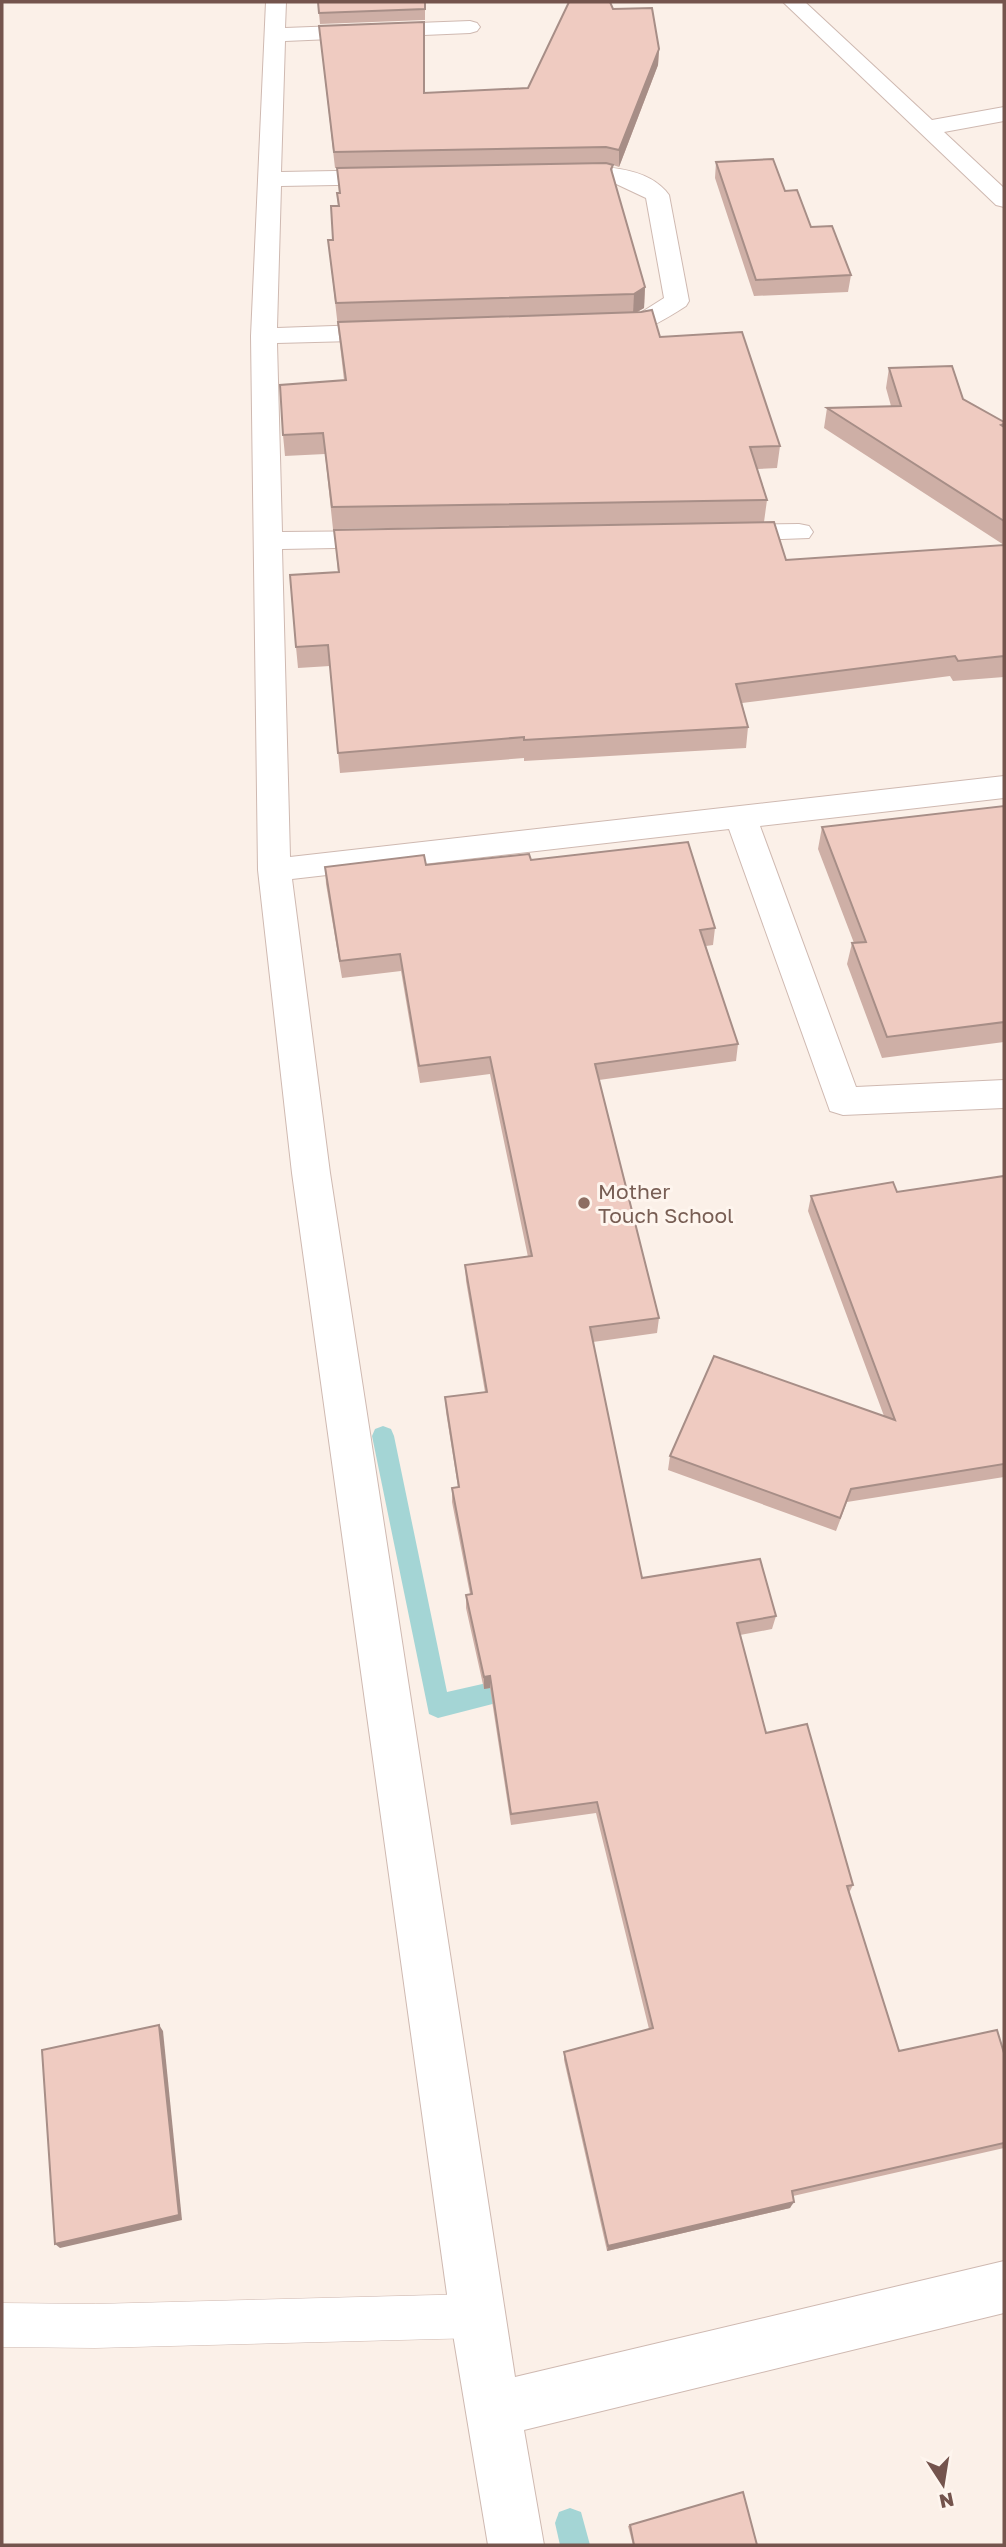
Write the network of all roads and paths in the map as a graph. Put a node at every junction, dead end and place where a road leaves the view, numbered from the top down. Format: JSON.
{"nodes":[{"id":1,"x":793,"y":2,"type":"edge"},
{"id":2,"x":274,"y":18,"type":"edge"},
{"id":3,"x":470,"y":27,"type":"dead end"},
{"id":4,"x":1004,"y":114,"type":"edge"},
{"id":5,"x":927,"y":128,"type":"junction"},
{"id":6,"x":536,"y":174,"type":"edge"},
{"id":7,"x":410,"y":176,"type":"edge"},
{"id":8,"x":271,"y":179,"type":"junction"},
{"id":9,"x":1004,"y":200,"type":"edge"},
{"id":10,"x":584,"y":326,"type":"edge"},
{"id":11,"x":417,"y":331,"type":"edge"},
{"id":12,"x":264,"y":336,"type":"junction"},
{"id":13,"x":799,"y":532,"type":"dead end"},
{"id":14,"x":704,"y":534,"type":"edge"},
{"id":15,"x":417,"y":538,"type":"edge"},
{"id":16,"x":267,"y":541,"type":"junction"},
{"id":17,"x":1004,"y":787,"type":"edge"},
{"id":18,"x":741,"y":817,"type":"junction"},
{"id":19,"x":274,"y":870,"type":"junction"},
{"id":20,"x":1004,"y":1094,"type":"edge"},
{"id":21,"x":1004,"y":2287,"type":"edge"},
{"id":22,"x":477,"y":2316,"type":"junction"},
{"id":23,"x":2,"y":2325,"type":"edge"},
{"id":24,"x":492,"y":2410,"type":"junction"},
{"id":25,"x":516,"y":2545,"type":"edge"}],
"edges":[{"from":1,"to":5,"type":"street"},
{"from":2,"to":3,"type":"street"},
{"from":2,"to":8,"type":"street"},
{"from":4,"to":5,"type":"street"},
{"from":5,"to":9,"type":"street"},
{"from":6,"to":10,"type":"street"},
{"from":7,"to":8,"type":"street"},
{"from":8,"to":12,"type":"street"},
{"from":11,"to":12,"type":"street"},
{"from":12,"to":16,"type":"street"},
{"from":13,"to":14,"type":"street"},
{"from":15,"to":16,"type":"street"},
{"from":16,"to":19,"type":"street"},
{"from":17,"to":18,"type":"street"},
{"from":18,"to":19,"type":"street"},
{"from":18,"to":20,"type":"street"},
{"from":19,"to":22,"type":"street"},
{"from":21,"to":24,"type":"street"},
{"from":22,"to":23,"type":"lane"},
{"from":22,"to":24,"type":"street"},
{"from":24,"to":25,"type":"street"}]}
